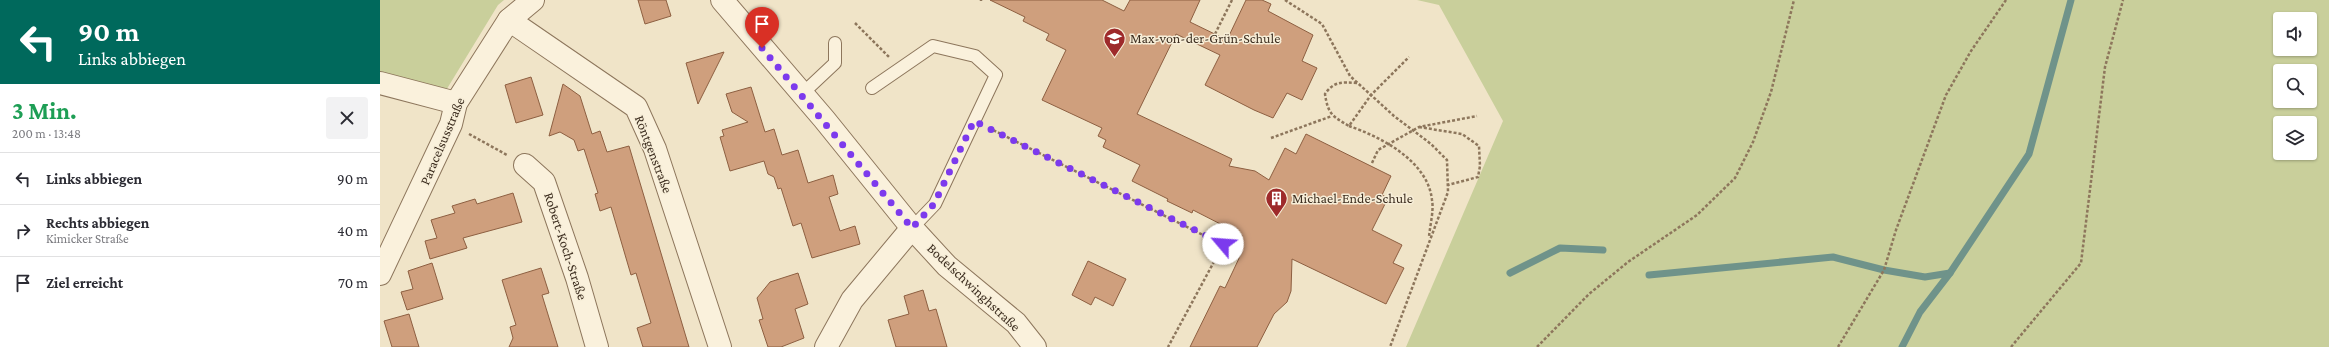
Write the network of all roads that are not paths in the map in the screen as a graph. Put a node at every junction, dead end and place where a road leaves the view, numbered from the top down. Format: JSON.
{"nodes":[{"id":1,"x":533,"y":0,"type":"edge"},
{"id":2,"x":722,"y":0,"type":"edge"},
{"id":3,"x":509,"y":20,"type":"junction"},
{"id":4,"x":835,"y":43,"type":"dead end"},
{"id":5,"x":380,"y":83,"type":"edge"},
{"id":6,"x":872,"y":88,"type":"dead end"},
{"id":7,"x":802,"y":94,"type":"junction"},
{"id":8,"x":456,"y":103,"type":"junction"},
{"id":9,"x":525,"y":165,"type":"road end"},
{"id":10,"x":912,"y":228,"type":"junction"},
{"id":11,"x":380,"y":274,"type":"edge"},
{"id":12,"x":597,"y":347,"type":"edge"},
{"id":13,"x":720,"y":347,"type":"edge"},
{"id":14,"x":826,"y":347,"type":"edge"},
{"id":15,"x":1036,"y":347,"type":"edge"}],
"edges":[{"from":1,"to":3,"type":"street","name":"Paracelsusstraße"},
{"from":2,"to":7,"type":"street","name":"Bodelschwinghstraße"},
{"from":3,"to":8,"type":"street","name":"Paracelsusstraße"},
{"from":3,"to":13,"type":"street","name":"Röntgenstraße"},
{"from":4,"to":7,"type":"lane"},
{"from":5,"to":8,"type":"street"},
{"from":6,"to":10,"type":"lane"},
{"from":7,"to":10,"type":"street","name":"Bodelschwinghstraße"},
{"from":8,"to":11,"type":"street","name":"Paracelsusstraße"},
{"from":9,"to":12,"type":"street","name":"Robert-Koch-Straße"},
{"from":10,"to":14,"type":"street"},
{"from":10,"to":15,"type":"street","name":"Bodelschwinghstraße"}]}
